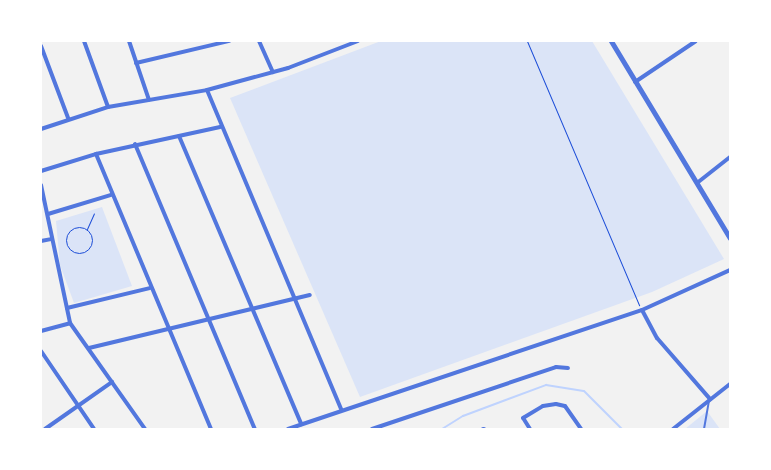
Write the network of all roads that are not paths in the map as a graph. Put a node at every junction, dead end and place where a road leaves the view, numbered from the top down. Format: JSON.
{"nodes":[{"id":1,"x":84,"y":41,"type":"edge"},
{"id":2,"x":128,"y":41,"type":"edge"},
{"id":3,"x":228,"y":41,"type":"edge"},
{"id":4,"x":259,"y":41,"type":"edge"},
{"id":5,"x":358,"y":41,"type":"edge"},
{"id":6,"x":612,"y":41,"type":"edge"},
{"id":7,"x":696,"y":41,"type":"edge"},
{"id":8,"x":41,"y":46,"type":"edge"},
{"id":9,"x":136,"y":63,"type":"junction"},
{"id":10,"x":273,"y":72,"type":"junction"},
{"id":11,"x":635,"y":82,"type":"junction"},
{"id":12,"x":207,"y":90,"type":"junction"},
{"id":13,"x":148,"y":100,"type":"junction"},
{"id":14,"x":108,"y":107,"type":"junction"},
{"id":15,"x":68,"y":118,"type":"junction"},
{"id":16,"x":220,"y":127,"type":"junction"},
{"id":17,"x":41,"y":129,"type":"edge"},
{"id":18,"x":179,"y":136,"type":"junction"},
{"id":19,"x":135,"y":144,"type":"junction"},
{"id":20,"x":96,"y":154,"type":"junction"},
{"id":21,"x":730,"y":157,"type":"edge"},
{"id":22,"x":41,"y":171,"type":"edge"},
{"id":23,"x":697,"y":183,"type":"junction"},
{"id":24,"x":41,"y":184,"type":"edge"},
{"id":25,"x":111,"y":195,"type":"junction"},
{"id":26,"x":48,"y":214,"type":"junction"},
{"id":27,"x":730,"y":238,"type":"edge"},
{"id":28,"x":52,"y":239,"type":"junction"},
{"id":29,"x":41,"y":241,"type":"edge"},
{"id":30,"x":730,"y":270,"type":"edge"},
{"id":31,"x":150,"y":288,"type":"junction"},
{"id":32,"x":310,"y":295,"type":"dead end"},
{"id":33,"x":294,"y":299,"type":"junction"},
{"id":34,"x":67,"y":308,"type":"junction"},
{"id":35,"x":252,"y":308,"type":"junction"},
{"id":36,"x":642,"y":310,"type":"junction"},
{"id":37,"x":210,"y":318,"type":"junction"},
{"id":38,"x":70,"y":324,"type":"junction"},
{"id":39,"x":168,"y":328,"type":"junction"},
{"id":40,"x":41,"y":331,"type":"edge"},
{"id":41,"x":88,"y":348,"type":"junction"},
{"id":42,"x":41,"y":351,"type":"edge"},
{"id":43,"x":568,"y":368,"type":"dead end"},
{"id":44,"x":112,"y":382,"type":"junction"},
{"id":45,"x":730,"y":384,"type":"edge"},
{"id":46,"x":710,"y":399,"type":"junction"},
{"id":47,"x":77,"y":404,"type":"junction"},
{"id":48,"x":341,"y":409,"type":"junction"},
{"id":49,"x":301,"y":424,"type":"junction"},
{"id":50,"x":41,"y":426,"type":"edge"},
{"id":51,"x":44,"y":429,"type":"edge"},
{"id":52,"x":94,"y":429,"type":"edge"},
{"id":53,"x":145,"y":429,"type":"edge"},
{"id":54,"x":211,"y":429,"type":"edge"},
{"id":55,"x":255,"y":429,"type":"edge"},
{"id":56,"x":288,"y":429,"type":"edge"},
{"id":57,"x":372,"y":429,"type":"edge"},
{"id":58,"x":530,"y":429,"type":"edge"},
{"id":59,"x":581,"y":429,"type":"edge"},
{"id":60,"x":673,"y":429,"type":"edge"},
{"id":61,"x":704,"y":429,"type":"edge"}],
"edges":[{"from":1,"to":14,"type":"street"},
{"from":2,"to":9,"type":"street"},
{"from":3,"to":9,"type":"street"},
{"from":4,"to":10,"type":"street"},
{"from":5,"to":10,"type":"street"},
{"from":6,"to":11,"type":"street"},
{"from":7,"to":11,"type":"street"},
{"from":8,"to":15,"type":"street"},
{"from":9,"to":13,"type":"street"},
{"from":10,"to":12,"type":"street"},
{"from":11,"to":23,"type":"street"},
{"from":12,"to":13,"type":"street"},
{"from":12,"to":16,"type":"street"},
{"from":13,"to":14,"type":"street"},
{"from":14,"to":15,"type":"street"},
{"from":15,"to":17,"type":"street"},
{"from":16,"to":18,"type":"street"},
{"from":16,"to":33,"type":"street"},
{"from":18,"to":19,"type":"street"},
{"from":18,"to":35,"type":"street"},
{"from":19,"to":20,"type":"street"},
{"from":19,"to":37,"type":"street"},
{"from":20,"to":22,"type":"street"},
{"from":20,"to":25,"type":"street"},
{"from":21,"to":23,"type":"street"},
{"from":23,"to":27,"type":"street"},
{"from":24,"to":26,"type":"street"},
{"from":25,"to":26,"type":"street"},
{"from":25,"to":31,"type":"street"},
{"from":26,"to":28,"type":"street"},
{"from":28,"to":29,"type":"street"},
{"from":28,"to":34,"type":"street"},
{"from":30,"to":36,"type":"street"},
{"from":31,"to":34,"type":"street"},
{"from":31,"to":39,"type":"street"},
{"from":32,"to":33,"type":"street"},
{"from":33,"to":35,"type":"street"},
{"from":33,"to":48,"type":"street"},
{"from":34,"to":38,"type":"street"},
{"from":35,"to":37,"type":"street"},
{"from":35,"to":49,"type":"street"},
{"from":36,"to":46,"type":"street"},
{"from":36,"to":48,"type":"street"},
{"from":37,"to":39,"type":"street"},
{"from":37,"to":55,"type":"street"},
{"from":38,"to":40,"type":"street"},
{"from":38,"to":41,"type":"street"},
{"from":39,"to":41,"type":"street"},
{"from":39,"to":54,"type":"street"},
{"from":41,"to":44,"type":"street"},
{"from":42,"to":47,"type":"street"},
{"from":43,"to":57,"type":"street"},
{"from":44,"to":47,"type":"street"},
{"from":44,"to":53,"type":"street"},
{"from":45,"to":46,"type":"street"},
{"from":46,"to":60,"type":"street"},
{"from":46,"to":61,"type":"lane"},
{"from":47,"to":51,"type":"street"},
{"from":47,"to":52,"type":"street"},
{"from":48,"to":49,"type":"street"},
{"from":49,"to":56,"type":"street"},
{"from":50,"to":51,"type":"street"},
{"from":58,"to":59,"type":"street"}]}
